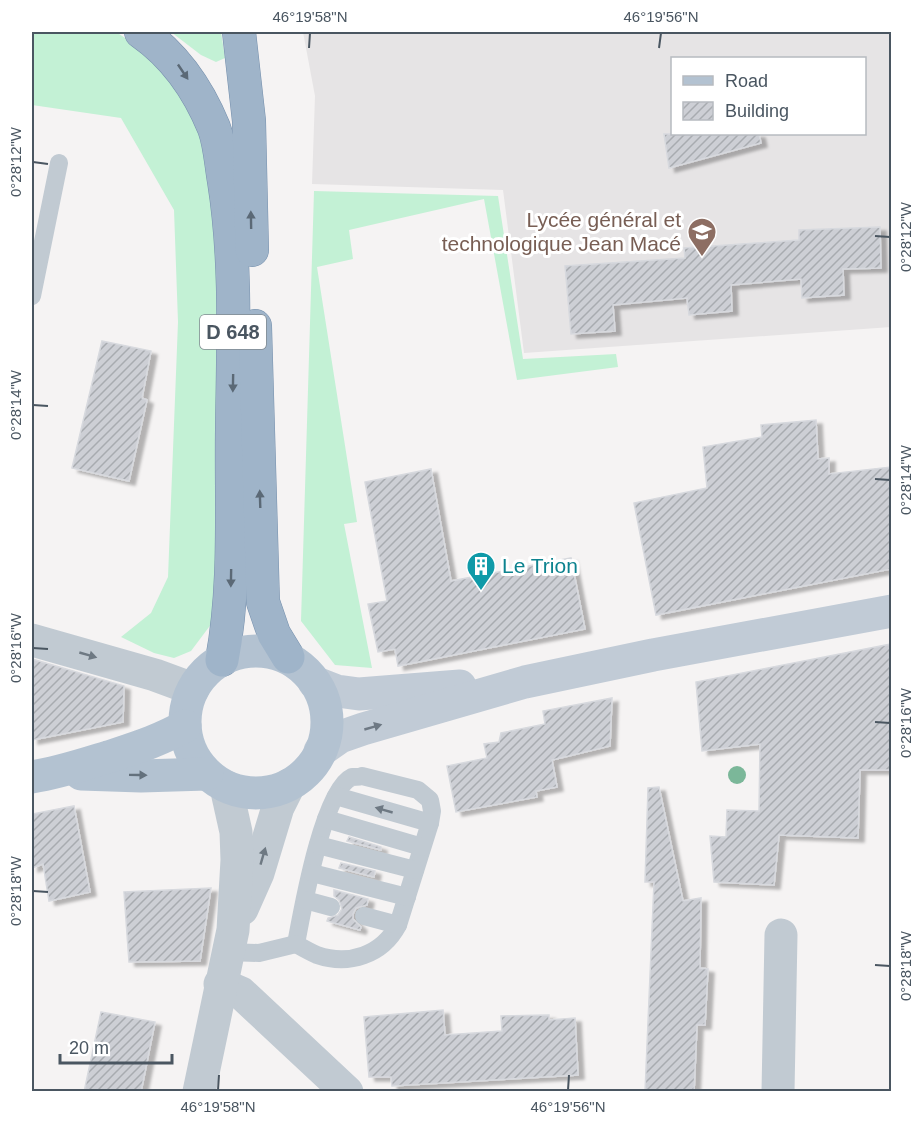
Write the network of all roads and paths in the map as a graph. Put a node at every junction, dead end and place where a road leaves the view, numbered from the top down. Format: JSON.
{"nodes":[{"id":1,"x":141,"y":32,"type":"edge"},
{"id":2,"x":239,"y":32,"type":"edge"},
{"id":3,"x":59,"y":163,"type":"dead end"},
{"id":4,"x":32,"y":296,"type":"edge"},
{"id":5,"x":891,"y":611,"type":"edge"},
{"id":6,"x":32,"y":639,"type":"edge"},
{"id":7,"x":288,"y":657,"type":"junction"},
{"id":8,"x":222,"y":660,"type":"junction"},
{"id":9,"x":314,"y":682,"type":"junction"},
{"id":10,"x":525,"y":682,"type":"junction"},
{"id":11,"x":193,"y":689,"type":"junction"},
{"id":12,"x":185,"y":726,"type":"junction"},
{"id":13,"x":320,"y":751,"type":"junction"},
{"id":14,"x":45,"y":775,"type":"edge"},
{"id":15,"x":216,"y":781,"type":"junction"},
{"id":16,"x":289,"y":785,"type":"junction"},
{"id":17,"x":336,"y":796,"type":"junction"},
{"id":18,"x":326,"y":819,"type":"junction"},
{"id":19,"x":430,"y":823,"type":"junction"},
{"id":20,"x":318,"y":845,"type":"junction"},
{"id":21,"x":422,"y":847,"type":"junction"},
{"id":22,"x":415,"y":870,"type":"junction"},
{"id":23,"x":312,"y":873,"type":"junction"},
{"id":24,"x":406,"y":897,"type":"junction"},
{"id":25,"x":305,"y":900,"type":"junction"},
{"id":26,"x":331,"y":907,"type":"dead end"},
{"id":27,"x":364,"y":916,"type":"dead end"},
{"id":28,"x":398,"y":925,"type":"junction"},
{"id":29,"x":781,"y":935,"type":"dead end"},
{"id":30,"x":231,"y":941,"type":"junction"},
{"id":31,"x":296,"y":944,"type":"junction"},
{"id":32,"x":220,"y":984,"type":"junction"},
{"id":33,"x":199,"y":1092,"type":"edge"},
{"id":34,"x":347,"y":1092,"type":"edge"},
{"id":35,"x":778,"y":1092,"type":"edge"}],
"edges":[{"from":1,"to":8,"type":"highway","number":"D 648","one_way":true},
{"from":7,"to":2,"type":"highway","one_way":true},
{"from":3,"to":4,"type":"lane"},
{"from":5,"to":10,"type":"main road"},
{"from":6,"to":11,"type":"street","one_way":true},
{"from":7,"to":8,"type":"main road"},
{"from":7,"to":9,"type":"main road"},
{"from":8,"to":11,"type":"main road"},
{"from":9,"to":10,"type":"main road"},
{"from":9,"to":13,"type":"main road"},
{"from":13,"to":10,"type":"main road","one_way":true},
{"from":11,"to":12,"type":"main road"},
{"from":12,"to":14,"type":"main road"},
{"from":12,"to":15,"type":"main road"},
{"from":13,"to":16,"type":"main road"},
{"from":14,"to":15,"type":"main road","one_way":true},
{"from":15,"to":16,"type":"main road"},
{"from":15,"to":30,"type":"street"},
{"from":30,"to":16,"type":"street","one_way":true},
{"from":17,"to":18,"type":"lane"},
{"from":19,"to":17,"type":"lane","one_way":true},
{"from":17,"to":19,"type":"lane"},
{"from":18,"to":20,"type":"lane"},
{"from":18,"to":21,"type":"lane"},
{"from":19,"to":21,"type":"lane"},
{"from":20,"to":22,"type":"lane"},
{"from":20,"to":23,"type":"lane"},
{"from":21,"to":22,"type":"lane"},
{"from":22,"to":24,"type":"lane"},
{"from":23,"to":24,"type":"lane"},
{"from":23,"to":25,"type":"lane"},
{"from":24,"to":28,"type":"lane"},
{"from":25,"to":26,"type":"lane"},
{"from":25,"to":31,"type":"lane"},
{"from":27,"to":28,"type":"lane"},
{"from":28,"to":31,"type":"lane"},
{"from":29,"to":35,"type":"street"},
{"from":30,"to":31,"type":"lane"},
{"from":30,"to":32,"type":"street"},
{"from":32,"to":33,"type":"street"},
{"from":32,"to":34,"type":"street"}]}
